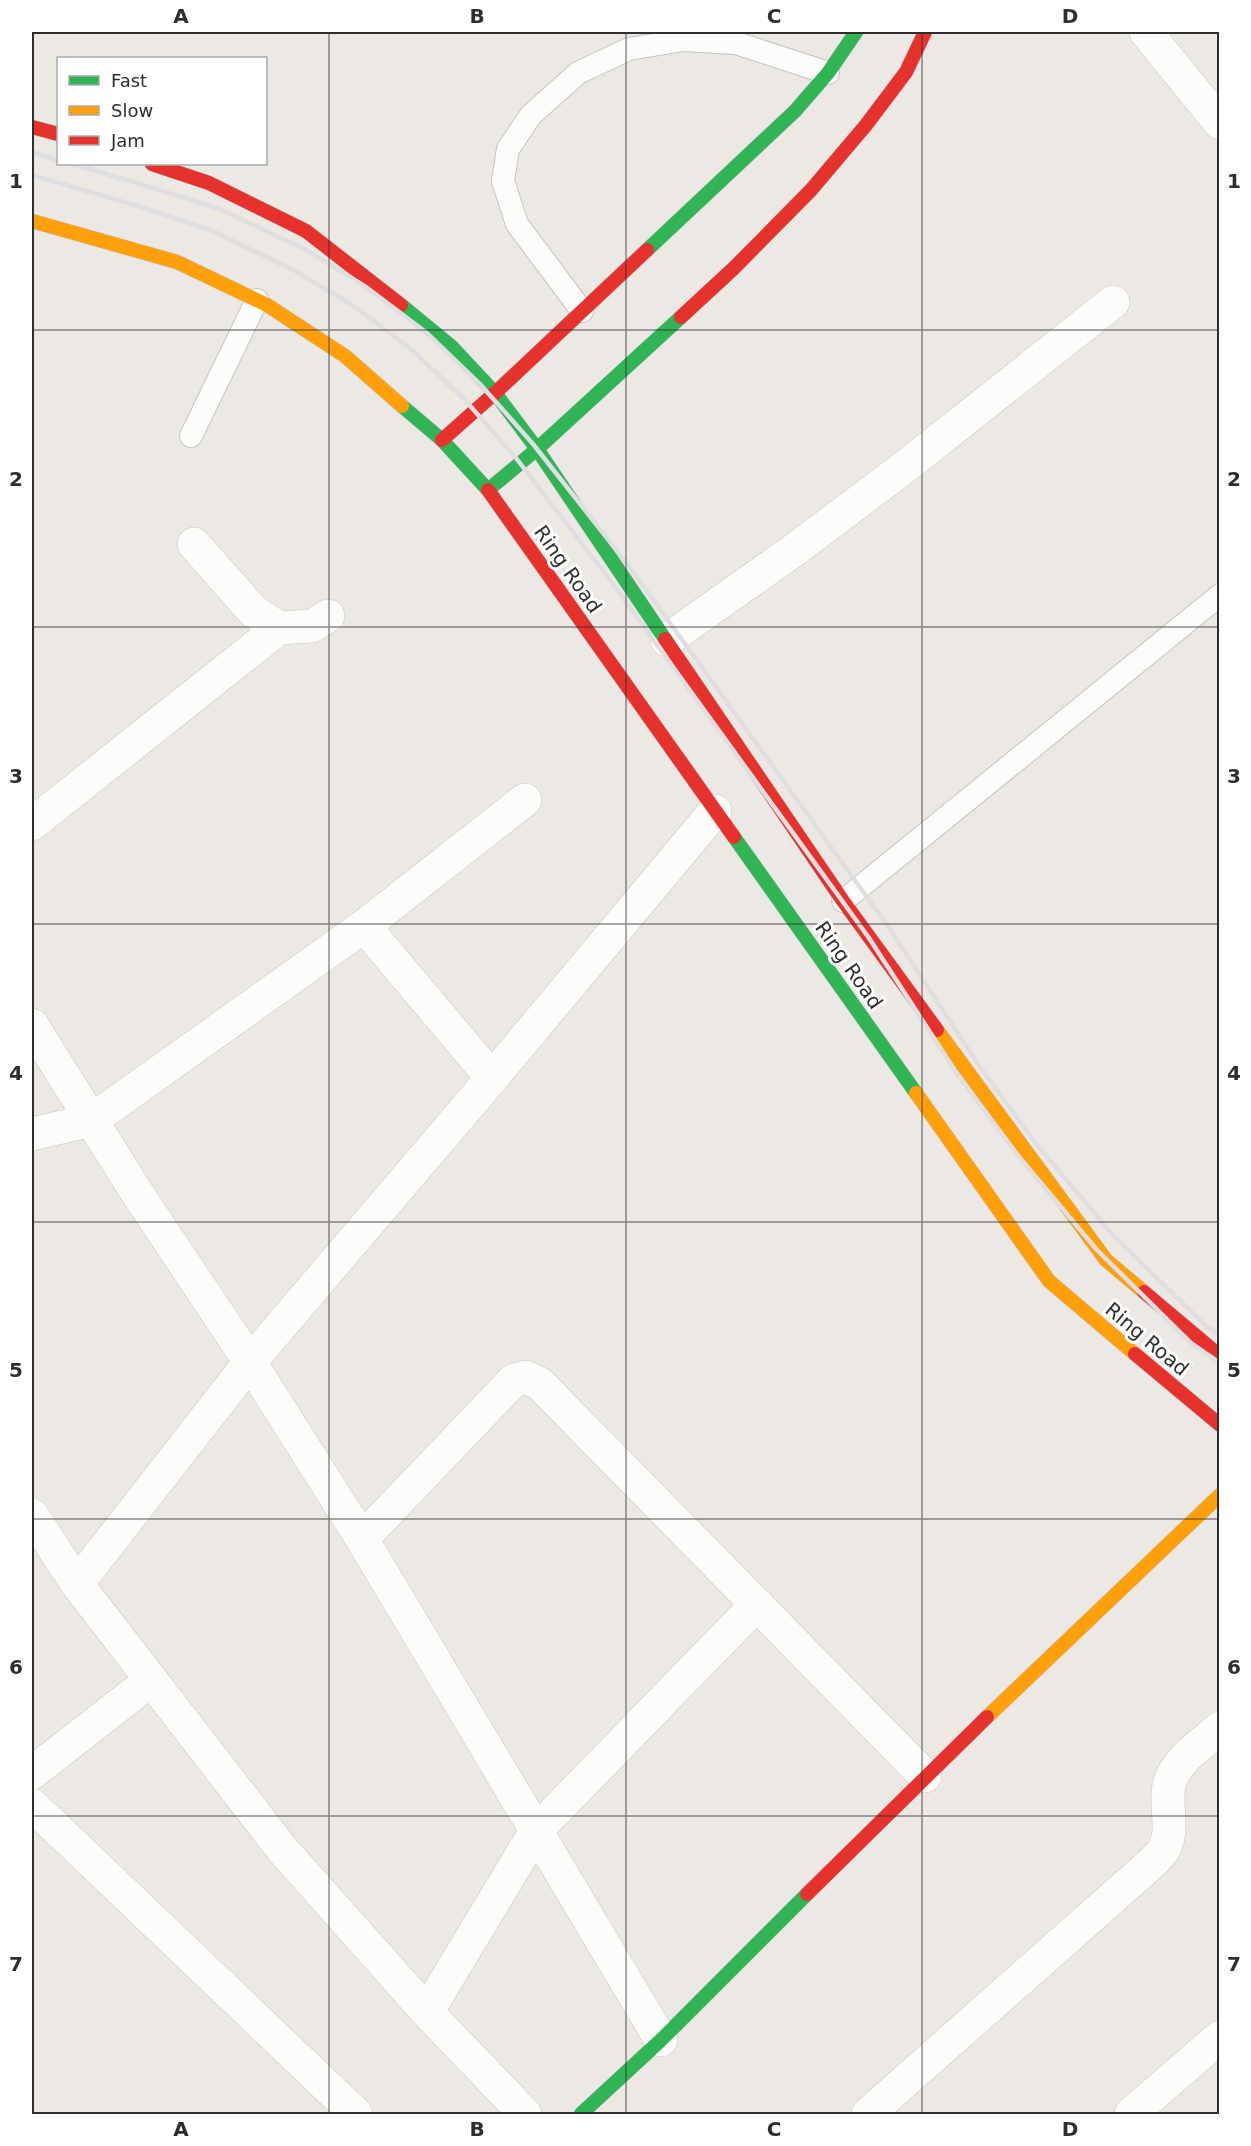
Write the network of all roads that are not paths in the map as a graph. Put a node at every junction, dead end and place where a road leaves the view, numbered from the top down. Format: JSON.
{"nodes":[{"id":1,"x":856,"y":32,"type":"edge"},
{"id":2,"x":926,"y":32,"type":"edge"},
{"id":3,"x":1146,"y":32,"type":"edge"},
{"id":4,"x":828,"y":73,"type":"junction"},
{"id":5,"x":1220,"y":123,"type":"edge"},
{"id":6,"x":32,"y":126,"type":"edge"},
{"id":7,"x":57,"y":134,"type":"edge"},
{"id":8,"x":155,"y":165,"type":"edge"},
{"id":9,"x":32,"y":221,"type":"edge"},
{"id":10,"x":257,"y":300,"type":"junction"},
{"id":11,"x":1113,"y":302,"type":"dead end"},
{"id":12,"x":582,"y":311,"type":"junction"},
{"id":13,"x":495,"y":393,"type":"junction"},
{"id":14,"x":191,"y":436,"type":"dead end"},
{"id":15,"x":442,"y":441,"type":"junction"},
{"id":16,"x":537,"y":449,"type":"junction"},
{"id":17,"x":488,"y":490,"type":"junction"},
{"id":18,"x":194,"y":544,"type":"dead end"},
{"id":19,"x":1220,"y":595,"type":"edge"},
{"id":20,"x":328,"y":616,"type":"dead end"},
{"id":21,"x":279,"y":628,"type":"junction"},
{"id":22,"x":667,"y":640,"type":"junction"},
{"id":23,"x":525,"y":800,"type":"dead end"},
{"id":24,"x":715,"y":811,"type":"junction"},
{"id":25,"x":32,"y":824,"type":"edge"},
{"id":26,"x":843,"y":901,"type":"junction"},
{"id":27,"x":364,"y":926,"type":"junction"},
{"id":28,"x":32,"y":1024,"type":"edge"},
{"id":29,"x":492,"y":1078,"type":"junction"},
{"id":30,"x":92,"y":1120,"type":"junction"},
{"id":31,"x":32,"y":1134,"type":"edge"},
{"id":32,"x":1220,"y":1356,"type":"edge"},
{"id":33,"x":250,"y":1362,"type":"junction"},
{"id":34,"x":1220,"y":1425,"type":"edge"},
{"id":35,"x":1220,"y":1495,"type":"edge"},
{"id":36,"x":32,"y":1515,"type":"edge"},
{"id":37,"x":362,"y":1539,"type":"junction"},
{"id":38,"x":77,"y":1584,"type":"junction"},
{"id":39,"x":757,"y":1604,"type":"junction"},
{"id":40,"x":152,"y":1680,"type":"junction"},
{"id":41,"x":1220,"y":1728,"type":"edge"},
{"id":42,"x":32,"y":1773,"type":"edge"},
{"id":43,"x":926,"y":1776,"type":"junction"},
{"id":44,"x":32,"y":1804,"type":"edge"},
{"id":45,"x":536,"y":1831,"type":"junction"},
{"id":46,"x":427,"y":2012,"type":"junction"},
{"id":47,"x":1220,"y":2037,"type":"edge"},
{"id":48,"x":661,"y":2040,"type":"junction"},
{"id":49,"x":356,"y":2115,"type":"edge"},
{"id":50,"x":525,"y":2115,"type":"edge"},
{"id":51,"x":582,"y":2115,"type":"edge"},
{"id":52,"x":868,"y":2115,"type":"edge"},
{"id":53,"x":1131,"y":2115,"type":"edge"}],
"edges":[{"from":1,"to":4,"type":"main road"},
{"from":2,"to":16,"type":"main road"},
{"from":3,"to":5,"type":"street"},
{"from":4,"to":12,"type":"main road"},
{"from":4,"to":12,"type":"lane"},
{"from":6,"to":7,"type":"main road"},
{"from":8,"to":13,"type":"main road"},
{"from":9,"to":10,"type":"main road","name":"Ring Road"},
{"from":10,"to":14,"type":"lane"},
{"from":10,"to":15,"type":"main road","name":"Ring Road"},
{"from":11,"to":22,"type":"street"},
{"from":12,"to":13,"type":"main road"},
{"from":13,"to":15,"type":"main road"},
{"from":13,"to":16,"type":"main road"},
{"from":15,"to":17,"type":"main road","name":"Ring Road"},
{"from":16,"to":17,"type":"main road"},
{"from":16,"to":22,"type":"main road"},
{"from":17,"to":24,"type":"main road","name":"Ring Road"},
{"from":18,"to":21,"type":"street"},
{"from":19,"to":26,"type":"lane"},
{"from":20,"to":21,"type":"street"},
{"from":21,"to":25,"type":"street"},
{"from":22,"to":26,"type":"main road"},
{"from":23,"to":27,"type":"street"},
{"from":24,"to":29,"type":"street"},
{"from":24,"to":34,"type":"main road","name":"Ring Road"},
{"from":26,"to":32,"type":"main road"},
{"from":27,"to":29,"type":"street"},
{"from":27,"to":30,"type":"street"},
{"from":28,"to":30,"type":"street"},
{"from":29,"to":33,"type":"street"},
{"from":30,"to":31,"type":"street"},
{"from":30,"to":33,"type":"street"},
{"from":33,"to":37,"type":"street"},
{"from":33,"to":38,"type":"street"},
{"from":35,"to":43,"type":"main road"},
{"from":36,"to":38,"type":"street"},
{"from":37,"to":39,"type":"street"},
{"from":37,"to":45,"type":"street"},
{"from":38,"to":40,"type":"street"},
{"from":39,"to":43,"type":"street"},
{"from":39,"to":45,"type":"street"},
{"from":40,"to":42,"type":"street"},
{"from":40,"to":46,"type":"street"},
{"from":41,"to":52,"type":"street"},
{"from":43,"to":48,"type":"main road"},
{"from":44,"to":49,"type":"street"},
{"from":45,"to":46,"type":"street"},
{"from":45,"to":48,"type":"street"},
{"from":46,"to":50,"type":"street"},
{"from":47,"to":53,"type":"street"},
{"from":48,"to":51,"type":"main road"}]}
